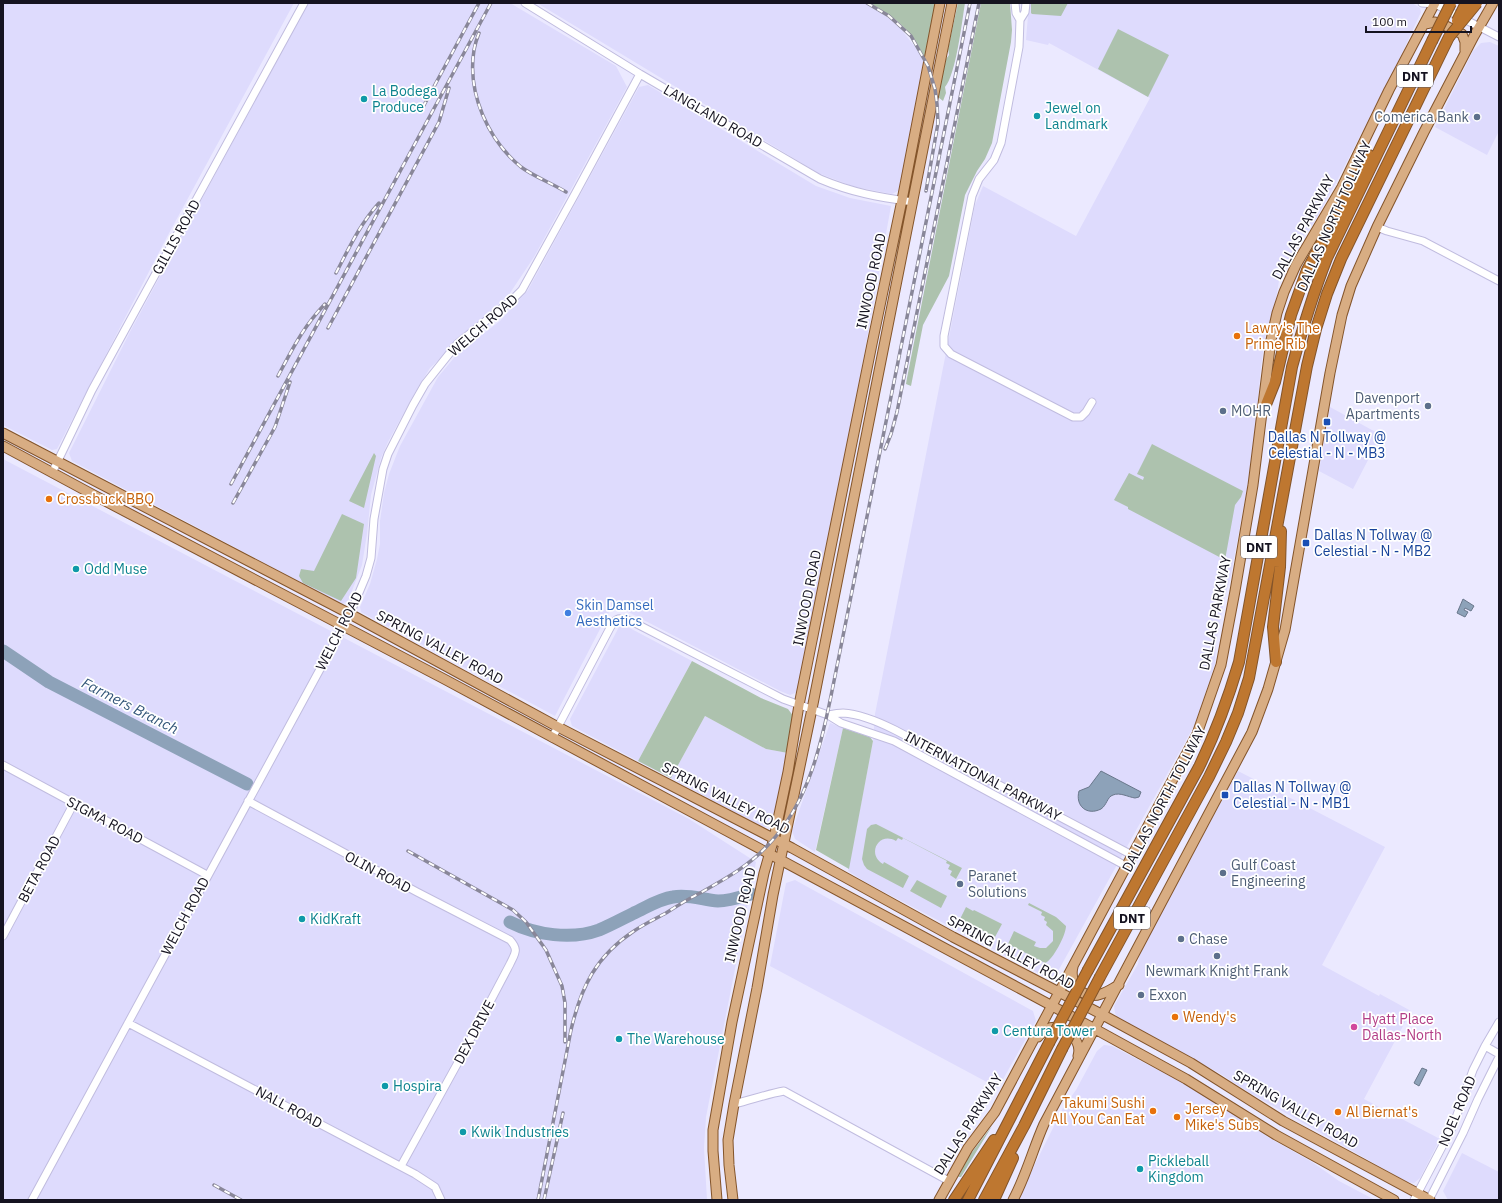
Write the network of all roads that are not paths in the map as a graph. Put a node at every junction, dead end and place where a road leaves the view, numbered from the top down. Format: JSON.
{"nodes":[{"id":1,"x":304,"y":3,"type":"edge"},
{"id":2,"x":525,"y":3,"type":"edge"},
{"id":3,"x":940,"y":3,"type":"edge"},
{"id":4,"x":952,"y":3,"type":"edge"},
{"id":5,"x":1015,"y":3,"type":"edge"},
{"id":6,"x":1026,"y":3,"type":"edge"},
{"id":7,"x":1422,"y":3,"type":"edge"},
{"id":8,"x":1435,"y":3,"type":"edge"},
{"id":9,"x":1451,"y":3,"type":"edge"},
{"id":10,"x":1466,"y":3,"type":"edge"},
{"id":11,"x":1473,"y":3,"type":"edge"},
{"id":12,"x":1477,"y":3,"type":"edge"},
{"id":13,"x":1493,"y":3,"type":"edge"},
{"id":14,"x":1020,"y":20,"type":"junction"},
{"id":15,"x":1424,"y":24,"type":"junction"},
{"id":16,"x":1479,"y":27,"type":"junction"},
{"id":17,"x":1449,"y":37,"type":"junction"},
{"id":18,"x":1499,"y":38,"type":"edge"},
{"id":19,"x":1465,"y":53,"type":"junction"},
{"id":20,"x":640,"y":74,"type":"junction"},
{"id":21,"x":1397,"y":111,"type":"junction"},
{"id":22,"x":902,"y":200,"type":"junction"},
{"id":23,"x":913,"y":202,"type":"junction"},
{"id":24,"x":1377,"y":227,"type":"junction"},
{"id":25,"x":1499,"y":281,"type":"edge"},
{"id":26,"x":872,"y":344,"type":"junction"},
{"id":27,"x":884,"y":347,"type":"junction"},
{"id":28,"x":1092,"y":402,"type":"dead end"},
{"id":29,"x":1263,"y":412,"type":"junction"},
{"id":30,"x":3,"y":433,"type":"edge"},
{"id":31,"x":3,"y":446,"type":"edge"},
{"id":32,"x":58,"y":460,"type":"junction"},
{"id":33,"x":52,"y":473,"type":"junction"},
{"id":34,"x":1281,"y":500,"type":"junction"},
{"id":35,"x":164,"y":517,"type":"junction"},
{"id":36,"x":157,"y":529,"type":"junction"},
{"id":37,"x":833,"y":540,"type":"junction"},
{"id":38,"x":845,"y":542,"type":"junction"},
{"id":39,"x":350,"y":614,"type":"junction"},
{"id":40,"x":343,"y":627,"type":"junction"},
{"id":41,"x":1276,"y":662,"type":"junction"},
{"id":42,"x":799,"y":705,"type":"junction"},
{"id":43,"x":812,"y":709,"type":"junction"},
{"id":44,"x":828,"y":715,"type":"junction"},
{"id":45,"x":558,"y":727,"type":"junction"},
{"id":46,"x":552,"y":738,"type":"junction"},
{"id":47,"x":3,"y":765,"type":"edge"},
{"id":48,"x":638,"y":768,"type":"junction"},
{"id":49,"x":632,"y":780,"type":"junction"},
{"id":50,"x":248,"y":801,"type":"junction"},
{"id":51,"x":74,"y":803,"type":"junction"},
{"id":52,"x":774,"y":838,"type":"junction"},
{"id":53,"x":784,"y":844,"type":"junction"},
{"id":54,"x":769,"y":853,"type":"junction"},
{"id":55,"x":1132,"y":855,"type":"junction"},
{"id":56,"x":781,"y":859,"type":"junction"},
{"id":57,"x":1126,"y":866,"type":"junction"},
{"id":58,"x":207,"y":875,"type":"junction"},
{"id":59,"x":850,"y":881,"type":"junction"},
{"id":60,"x":826,"y":884,"type":"junction"},
{"id":61,"x":852,"y":898,"type":"junction"},
{"id":62,"x":894,"y":905,"type":"junction"},
{"id":63,"x":3,"y":936,"type":"edge"},
{"id":64,"x":510,"y":940,"type":"joint"},
{"id":65,"x":1073,"y":966,"type":"junction"},
{"id":66,"x":739,"y":983,"type":"junction"},
{"id":67,"x":1119,"y":985,"type":"junction"},
{"id":68,"x":757,"y":988,"type":"junction"},
{"id":69,"x":1058,"y":993,"type":"junction"},
{"id":70,"x":1051,"y":1007,"type":"junction"},
{"id":71,"x":1103,"y":1015,"type":"junction"},
{"id":72,"x":1499,"y":1022,"type":"edge"},
{"id":73,"x":128,"y":1023,"type":"junction"},
{"id":74,"x":1095,"y":1029,"type":"junction"},
{"id":75,"x":1030,"y":1046,"type":"junction"},
{"id":76,"x":1484,"y":1046,"type":"junction"},
{"id":77,"x":1499,"y":1056,"type":"edge"},
{"id":78,"x":1191,"y":1063,"type":"junction"},
{"id":79,"x":1073,"y":1069,"type":"junction"},
{"id":80,"x":1186,"y":1079,"type":"junction"},
{"id":81,"x":718,"y":1102,"type":"junction"},
{"id":82,"x":734,"y":1104,"type":"junction"},
{"id":83,"x":1009,"y":1118,"type":"junction"},
{"id":84,"x":1283,"y":1121,"type":"junction"},
{"id":85,"x":1024,"y":1126,"type":"junction"},
{"id":86,"x":1276,"y":1134,"type":"junction"},
{"id":87,"x":401,"y":1166,"type":"junction"},
{"id":88,"x":949,"y":1182,"type":"junction"},
{"id":89,"x":1416,"y":1197,"type":"edge"},
{"id":90,"x":32,"y":1200,"type":"edge"},
{"id":91,"x":441,"y":1200,"type":"edge"},
{"id":92,"x":718,"y":1200,"type":"edge"},
{"id":93,"x":733,"y":1200,"type":"edge"},
{"id":94,"x":939,"y":1200,"type":"edge"},
{"id":95,"x":954,"y":1200,"type":"edge"},
{"id":96,"x":968,"y":1200,"type":"edge"},
{"id":97,"x":984,"y":1200,"type":"edge"},
{"id":98,"x":994,"y":1200,"type":"edge"},
{"id":99,"x":1013,"y":1200,"type":"edge"},
{"id":100,"x":1394,"y":1200,"type":"edge"},
{"id":101,"x":1429,"y":1200,"type":"edge"}],
"edges":[{"from":1,"to":32,"type":"street","name":"GILLIS ROAD"},
{"from":2,"to":20,"type":"street","name":"LANGLAND ROAD"},
{"from":3,"to":22,"type":"main road","name":"INWOOD ROAD"},
{"from":4,"to":23,"type":"main road","name":"INWOOD ROAD"},
{"from":5,"to":14,"type":"street"},
{"from":6,"to":14,"type":"street"},
{"from":7,"to":8,"type":"street"},
{"from":8,"to":15,"type":"main road","name":"DALLAS PARKWAY"},
{"from":8,"to":16,"type":"street"},
{"from":9,"to":21,"type":"highway","name":"DALLAS NORTH TOLLWAY","number":"DNT","bridge":true},
{"from":10,"to":17,"type":"highway","name":"DALLAS NORTH TOLLWAY","number":"DNT","bridge":true},
{"from":11,"to":13,"type":"main road"},
{"from":12,"to":17,"type":"highway","bridge":true},
{"from":13,"to":16,"type":"main road"},
{"from":14,"to":28,"type":"street"},
{"from":15,"to":19,"type":"main road"},
{"from":15,"to":29,"type":"main road","name":"DALLAS PARKWAY"},
{"from":16,"to":18,"type":"street"},
{"from":16,"to":19,"type":"main road"},
{"from":17,"to":34,"type":"highway","name":"DALLAS NORTH TOLLWAY","number":"DNT"},
{"from":19,"to":24,"type":"main road"},
{"from":20,"to":22,"type":"street","name":"LANGLAND ROAD"},
{"from":20,"to":39,"type":"street","name":"WELCH ROAD"},
{"from":21,"to":29,"type":"highway"},
{"from":21,"to":83,"type":"highway","name":"DALLAS NORTH TOLLWAY","number":"DNT","bridge":true},
{"from":22,"to":23,"type":"street","name":"LANGLAND ROAD"},
{"from":22,"to":26,"type":"main road","name":"INWOOD ROAD"},
{"from":23,"to":27,"type":"main road","name":"INWOOD ROAD"},
{"from":24,"to":25,"type":"street"},
{"from":24,"to":41,"type":"main road"},
{"from":26,"to":27,"type":"main road"},
{"from":26,"to":37,"type":"main road","name":"INWOOD ROAD"},
{"from":27,"to":38,"type":"main road","name":"INWOOD ROAD"},
{"from":29,"to":55,"type":"main road","name":"DALLAS PARKWAY"},
{"from":30,"to":32,"type":"main road","name":"SPRING VALLEY ROAD"},
{"from":31,"to":33,"type":"main road","name":"SPRING VALLEY ROAD"},
{"from":32,"to":33,"type":"street","name":"GILLIS ROAD"},
{"from":32,"to":35,"type":"main road","name":"SPRING VALLEY ROAD"},
{"from":33,"to":36,"type":"main road","name":"SPRING VALLEY ROAD"},
{"from":34,"to":41,"type":"highway"},
{"from":34,"to":85,"type":"highway","name":"DALLAS NORTH TOLLWAY","number":"DNT","bridge":true},
{"from":35,"to":36,"type":"main road"},
{"from":35,"to":39,"type":"main road","name":"SPRING VALLEY ROAD"},
{"from":36,"to":40,"type":"main road","name":"SPRING VALLEY ROAD"},
{"from":37,"to":38,"type":"main road"},
{"from":37,"to":42,"type":"main road","name":"INWOOD ROAD"},
{"from":38,"to":43,"type":"main road","name":"INWOOD ROAD"},
{"from":39,"to":40,"type":"street","name":"WELCH ROAD"},
{"from":39,"to":45,"type":"main road","name":"SPRING VALLEY ROAD"},
{"from":40,"to":46,"type":"main road","name":"SPRING VALLEY ROAD"},
{"from":40,"to":50,"type":"street","name":"WELCH ROAD"},
{"from":41,"to":67,"type":"main road"},
{"from":42,"to":43,"type":"street","name":"INTERNATIONAL PARKWAY"},
{"from":42,"to":45,"type":"street","name":"INTERNATIONAL PARKWAY"},
{"from":42,"to":52,"type":"main road","name":"INWOOD ROAD"},
{"from":43,"to":44,"type":"street","name":"INTERNATIONAL PARKWAY"},
{"from":43,"to":53,"type":"main road","name":"INWOOD ROAD"},
{"from":44,"to":55,"type":"street","name":"INTERNATIONAL PARKWAY"},
{"from":44,"to":57,"type":"street","name":"INTERNATIONAL PARKWAY"},
{"from":45,"to":46,"type":"street","name":"INTERNATIONAL PARKWAY"},
{"from":45,"to":48,"type":"main road","name":"SPRING VALLEY ROAD"},
{"from":46,"to":49,"type":"main road","name":"SPRING VALLEY ROAD"},
{"from":47,"to":51,"type":"street","name":"SIGMA ROAD"},
{"from":48,"to":49,"type":"main road"},
{"from":48,"to":52,"type":"main road","name":"SPRING VALLEY ROAD"},
{"from":49,"to":54,"type":"main road","name":"SPRING VALLEY ROAD"},
{"from":50,"to":58,"type":"street","name":"WELCH ROAD"},
{"from":50,"to":64,"type":"street","name":"OLIN ROAD"},
{"from":51,"to":58,"type":"street","name":"SIGMA ROAD"},
{"from":51,"to":63,"type":"street","name":"BETA ROAD"},
{"from":52,"to":53,"type":"main road","name":"SPRING VALLEY ROAD"},
{"from":52,"to":54,"type":"main road","name":"INWOOD ROAD"},
{"from":53,"to":56,"type":"main road","name":"INWOOD ROAD"},
{"from":53,"to":59,"type":"main road","name":"SPRING VALLEY ROAD"},
{"from":54,"to":56,"type":"main road","name":"SPRING VALLEY ROAD"},
{"from":54,"to":66,"type":"main road","name":"INWOOD ROAD"},
{"from":55,"to":57,"type":"main road","name":"DALLAS PARKWAY"},
{"from":56,"to":60,"type":"main road","name":"SPRING VALLEY ROAD"},
{"from":56,"to":68,"type":"main road","name":"INWOOD ROAD"},
{"from":57,"to":65,"type":"main road","name":"DALLAS PARKWAY"},
{"from":58,"to":73,"type":"street","name":"WELCH ROAD"},
{"from":59,"to":60,"type":"main road"},
{"from":59,"to":62,"type":"main road","name":"SPRING VALLEY ROAD"},
{"from":60,"to":61,"type":"main road","name":"SPRING VALLEY ROAD"},
{"from":61,"to":62,"type":"main road"},
{"from":61,"to":70,"type":"main road","name":"SPRING VALLEY ROAD"},
{"from":62,"to":69,"type":"main road","name":"SPRING VALLEY ROAD"},
{"from":64,"to":87,"type":"street","name":"DEX DRIVE"},
{"from":65,"to":67,"type":"main road"},
{"from":65,"to":69,"type":"main road","name":"DALLAS PARKWAY"},
{"from":66,"to":68,"type":"main road"},
{"from":66,"to":81,"type":"main road","name":"INWOOD ROAD"},
{"from":67,"to":71,"type":"main road"},
{"from":68,"to":82,"type":"main road","name":"INWOOD ROAD"},
{"from":69,"to":70,"type":"main road","name":"DALLAS PARKWAY"},
{"from":69,"to":71,"type":"main road","name":"SPRING VALLEY ROAD"},
{"from":70,"to":74,"type":"main road","name":"SPRING VALLEY ROAD"},
{"from":70,"to":75,"type":"main road","name":"DALLAS PARKWAY"},
{"from":71,"to":74,"type":"main road"},
{"from":71,"to":78,"type":"main road","name":"SPRING VALLEY ROAD"},
{"from":72,"to":76,"type":"street","name":"NOEL ROAD"},
{"from":73,"to":87,"type":"street","name":"NALL ROAD"},
{"from":73,"to":90,"type":"street","name":"WELCH ROAD"},
{"from":74,"to":79,"type":"main road"},
{"from":74,"to":80,"type":"main road","name":"SPRING VALLEY ROAD"},
{"from":75,"to":79,"type":"main road"},
{"from":75,"to":88,"type":"main road","name":"DALLAS PARKWAY"},
{"from":76,"to":77,"type":"street"},
{"from":76,"to":89,"type":"street","name":"NOEL ROAD"},
{"from":77,"to":101,"type":"street","name":"NOEL ROAD"},
{"from":78,"to":80,"type":"main road"},
{"from":78,"to":84,"type":"main road","name":"SPRING VALLEY ROAD"},
{"from":79,"to":99,"type":"main road"},
{"from":80,"to":86,"type":"main road","name":"SPRING VALLEY ROAD"},
{"from":81,"to":82,"type":"main road"},
{"from":81,"to":92,"type":"main road","name":"INWOOD ROAD"},
{"from":82,"to":88,"type":"street"},
{"from":82,"to":93,"type":"main road","name":"INWOOD ROAD"},
{"from":83,"to":95,"type":"highway"},
{"from":83,"to":96,"type":"highway","name":"DALLAS NORTH TOLLWAY","number":"DNT"},
{"from":84,"to":86,"type":"main road"},
{"from":84,"to":89,"type":"main road","name":"SPRING VALLEY ROAD"},
{"from":85,"to":97,"type":"highway","name":"DALLAS NORTH TOLLWAY","number":"DNT"},
{"from":85,"to":98,"type":"highway"},
{"from":86,"to":100,"type":"main road","name":"SPRING VALLEY ROAD"},
{"from":87,"to":91,"type":"street","name":"NALL ROAD"},
{"from":88,"to":94,"type":"main road","name":"DALLAS PARKWAY"},
{"from":89,"to":101,"type":"main road","name":"SPRING VALLEY ROAD"}]}
